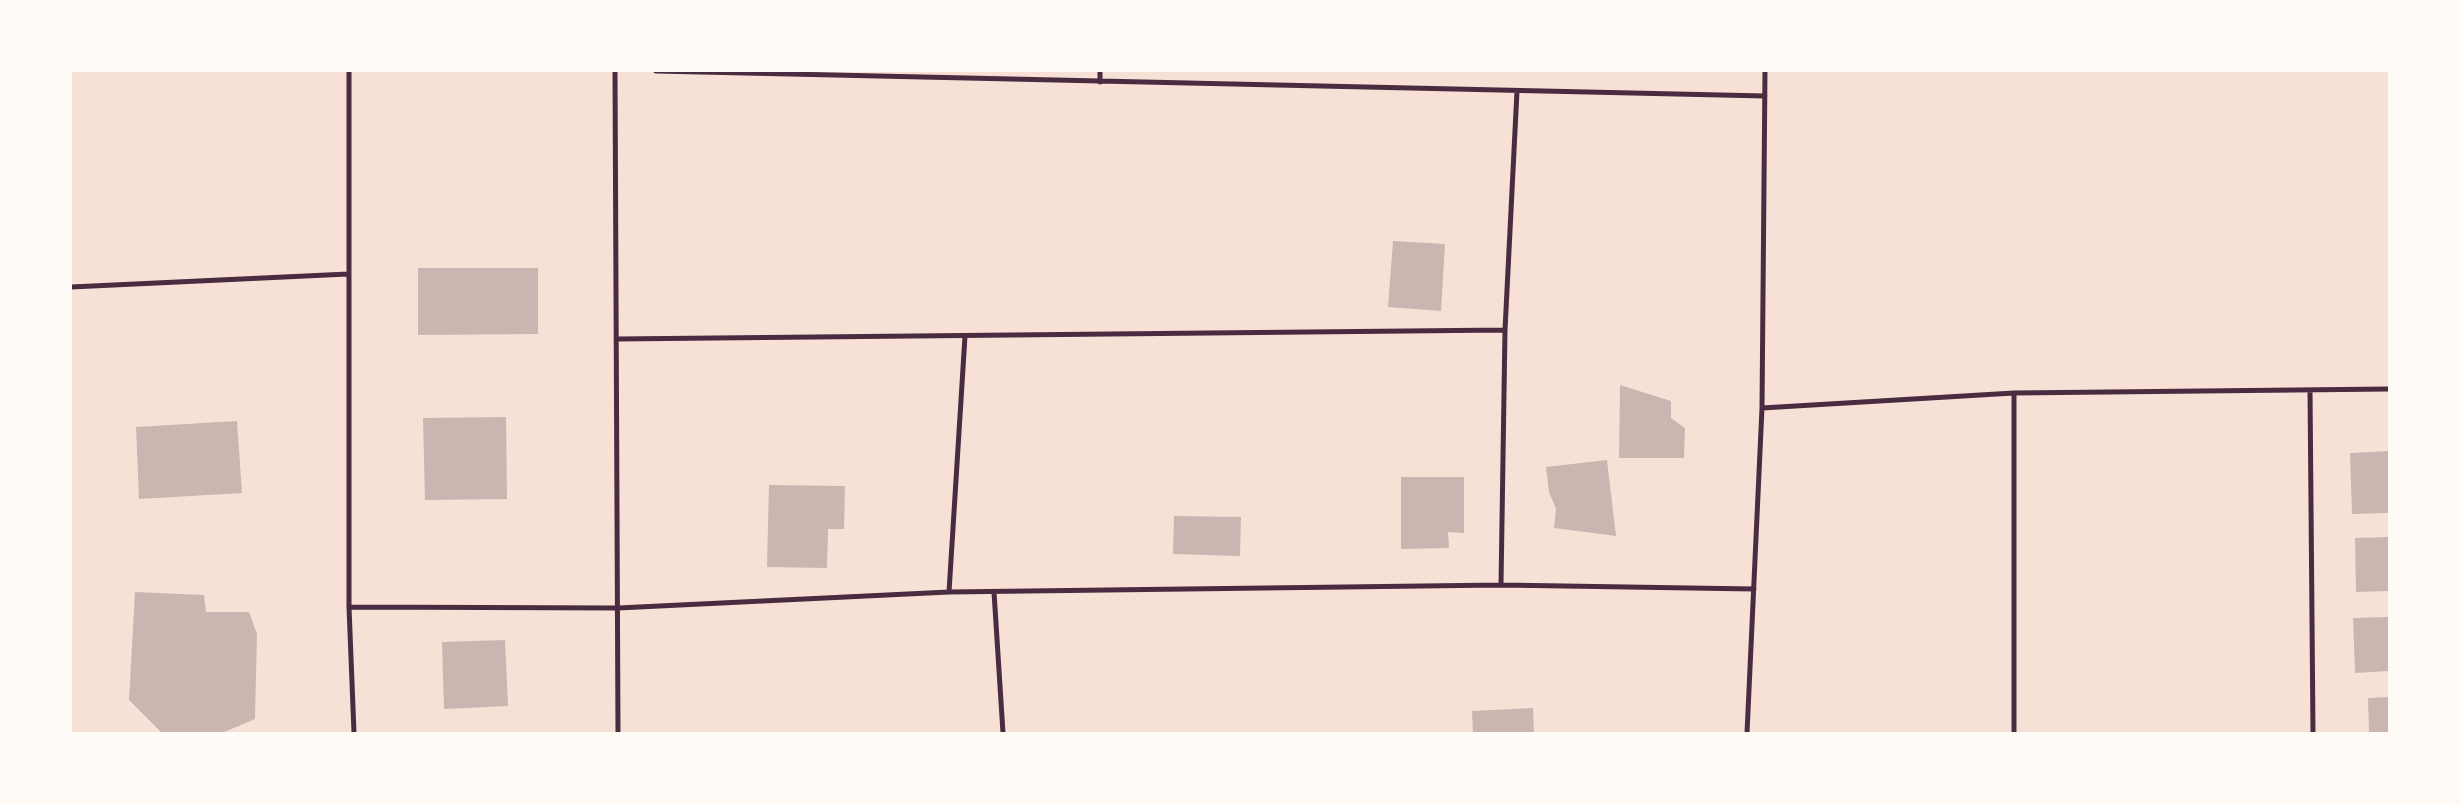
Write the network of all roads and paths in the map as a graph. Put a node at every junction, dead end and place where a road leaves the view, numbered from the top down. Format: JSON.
{"nodes":[{"id":1,"x":349,"y":71,"type":"edge"},
{"id":2,"x":615,"y":71,"type":"edge"},
{"id":3,"x":656,"y":71,"type":"edge"},
{"id":4,"x":1100,"y":71,"type":"edge"},
{"id":5,"x":1765,"y":71,"type":"edge"},
{"id":6,"x":859,"y":74,"type":"edge"},
{"id":7,"x":1100,"y":82,"type":"junction"},
{"id":8,"x":1517,"y":91,"type":"junction"},
{"id":9,"x":1765,"y":96,"type":"junction"},
{"id":10,"x":348,"y":274,"type":"junction"},
{"id":11,"x":71,"y":287,"type":"edge"},
{"id":12,"x":1505,"y":330,"type":"junction"},
{"id":13,"x":965,"y":336,"type":"junction"},
{"id":14,"x":617,"y":339,"type":"junction"},
{"id":15,"x":2389,"y":389,"type":"edge"},
{"id":16,"x":2310,"y":390,"type":"junction"},
{"id":17,"x":2014,"y":393,"type":"junction"},
{"id":18,"x":1762,"y":408,"type":"junction"},
{"id":19,"x":1501,"y":585,"type":"junction"},
{"id":20,"x":1754,"y":589,"type":"junction"},
{"id":21,"x":949,"y":592,"type":"junction"},
{"id":22,"x":994,"y":592,"type":"junction"},
{"id":23,"x":349,"y":607,"type":"junction"},
{"id":24,"x":618,"y":608,"type":"junction"},
{"id":25,"x":354,"y":733,"type":"edge"},
{"id":26,"x":618,"y":733,"type":"edge"},
{"id":27,"x":1003,"y":733,"type":"edge"},
{"id":28,"x":1747,"y":733,"type":"edge"},
{"id":29,"x":2014,"y":733,"type":"edge"},
{"id":30,"x":2313,"y":733,"type":"edge"}],
"edges":[{"from":1,"to":10,"type":"street"},
{"from":2,"to":14,"type":"street"},
{"from":3,"to":6,"type":"street"},
{"from":4,"to":7,"type":"street"},
{"from":5,"to":9,"type":"street"},
{"from":6,"to":7,"type":"street"},
{"from":7,"to":8,"type":"street"},
{"from":8,"to":9,"type":"street"},
{"from":8,"to":12,"type":"street"},
{"from":9,"to":18,"type":"street"},
{"from":10,"to":11,"type":"street"},
{"from":10,"to":23,"type":"street"},
{"from":12,"to":13,"type":"street"},
{"from":12,"to":19,"type":"street"},
{"from":13,"to":14,"type":"street"},
{"from":13,"to":21,"type":"street"},
{"from":14,"to":24,"type":"street"},
{"from":15,"to":16,"type":"street"},
{"from":16,"to":17,"type":"street"},
{"from":16,"to":30,"type":"street"},
{"from":17,"to":18,"type":"street"},
{"from":17,"to":29,"type":"street"},
{"from":18,"to":20,"type":"street"},
{"from":19,"to":20,"type":"street"},
{"from":19,"to":22,"type":"street"},
{"from":20,"to":28,"type":"street"},
{"from":21,"to":22,"type":"street"},
{"from":21,"to":24,"type":"street"},
{"from":22,"to":27,"type":"street"},
{"from":23,"to":24,"type":"street"},
{"from":23,"to":25,"type":"street"},
{"from":24,"to":26,"type":"street"}]}
